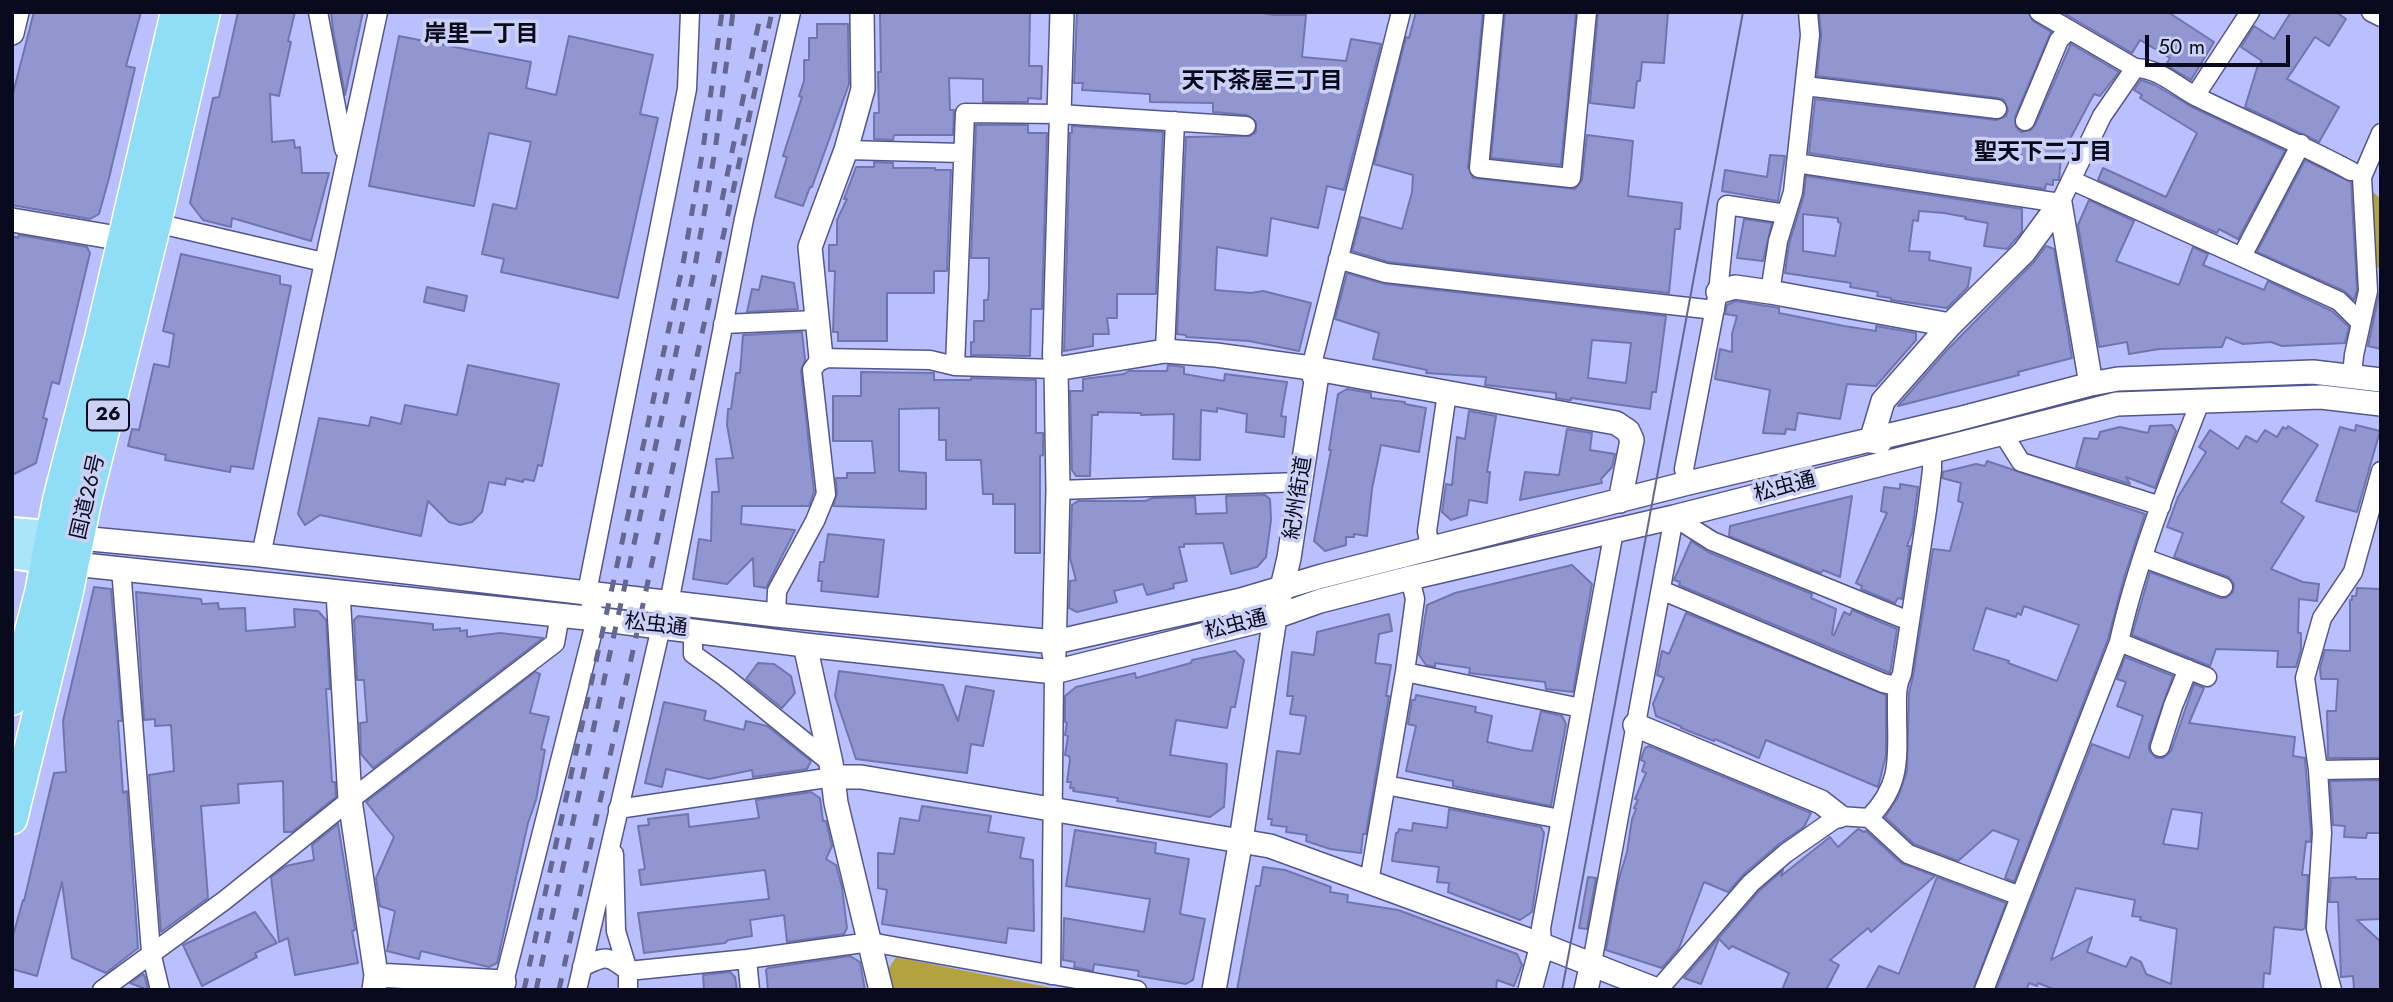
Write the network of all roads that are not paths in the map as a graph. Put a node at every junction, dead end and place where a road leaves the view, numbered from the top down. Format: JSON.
{"nodes":[{"id":1,"x":17,"y":12,"type":"edge"},
{"id":2,"x":176,"y":12,"type":"edge"},
{"id":3,"x":205,"y":12,"type":"edge"},
{"id":4,"x":318,"y":12,"type":"edge"},
{"id":5,"x":378,"y":12,"type":"edge"},
{"id":6,"x":690,"y":12,"type":"edge"},
{"id":7,"x":791,"y":12,"type":"edge"},
{"id":8,"x":862,"y":12,"type":"edge"},
{"id":9,"x":1062,"y":12,"type":"edge"},
{"id":10,"x":1401,"y":12,"type":"edge"},
{"id":11,"x":1494,"y":12,"type":"edge"},
{"id":12,"x":1587,"y":12,"type":"edge"},
{"id":13,"x":1808,"y":12,"type":"edge"},
{"id":14,"x":2039,"y":12,"type":"edge"},
{"id":15,"x":2250,"y":12,"type":"edge"},
{"id":16,"x":2371,"y":12,"type":"edge"},
{"id":17,"x":2381,"y":17,"type":"edge"},
{"id":18,"x":2069,"y":30,"type":"junction"},
{"id":19,"x":12,"y":33,"type":"edge"},
{"id":20,"x":2135,"y":68,"type":"junction"},
{"id":21,"x":1805,"y":86,"type":"junction"},
{"id":22,"x":2194,"y":96,"type":"junction"},
{"id":23,"x":1997,"y":108,"type":"dead end"},
{"id":24,"x":1059,"y":114,"type":"junction"},
{"id":25,"x":1175,"y":121,"type":"junction"},
{"id":26,"x":2025,"y":121,"type":"dead end"},
{"id":27,"x":1246,"y":126,"type":"dead end"},
{"id":28,"x":2381,"y":133,"type":"edge"},
{"id":29,"x":2301,"y":144,"type":"junction"},
{"id":30,"x":846,"y":150,"type":"junction"},
{"id":31,"x":962,"y":153,"type":"junction"},
{"id":32,"x":346,"y":155,"type":"junction"},
{"id":33,"x":1796,"y":163,"type":"junction"},
{"id":34,"x":2351,"y":171,"type":"dead end"},
{"id":35,"x":2071,"y":180,"type":"junction"},
{"id":36,"x":2060,"y":203,"type":"junction"},
{"id":37,"x":1786,"y":214,"type":"junction"},
{"id":38,"x":12,"y":220,"type":"edge"},
{"id":39,"x":156,"y":223,"type":"junction"},
{"id":40,"x":123,"y":239,"type":"junction"},
{"id":41,"x":2242,"y":256,"type":"junction"},
{"id":42,"x":1338,"y":259,"type":"junction"},
{"id":43,"x":323,"y":262,"type":"junction"},
{"id":44,"x":1770,"y":292,"type":"junction"},
{"id":45,"x":1716,"y":301,"type":"junction"},
{"id":46,"x":816,"y":320,"type":"junction"},
{"id":47,"x":2361,"y":323,"type":"junction"},
{"id":48,"x":723,"y":324,"type":"junction"},
{"id":49,"x":1950,"y":325,"type":"junction"},
{"id":50,"x":1165,"y":351,"type":"junction"},
{"id":51,"x":821,"y":358,"type":"junction"},
{"id":52,"x":955,"y":366,"type":"junction"},
{"id":53,"x":1311,"y":368,"type":"junction"},
{"id":54,"x":1056,"y":369,"type":"junction"},
{"id":55,"x":2352,"y":375,"type":"junction"},
{"id":56,"x":2381,"y":380,"type":"edge"},
{"id":57,"x":2091,"y":384,"type":"junction"},
{"id":58,"x":1447,"y":393,"type":"junction"},
{"id":59,"x":2200,"y":402,"type":"junction"},
{"id":60,"x":2381,"y":404,"type":"edge"},
{"id":61,"x":2002,"y":432,"type":"junction"},
{"id":62,"x":1871,"y":441,"type":"junction"},
{"id":63,"x":1932,"y":450,"type":"junction"},
{"id":64,"x":2381,"y":471,"type":"edge"},
{"id":65,"x":1301,"y":482,"type":"junction"},
{"id":66,"x":1688,"y":484,"type":"junction"},
{"id":67,"x":1058,"y":490,"type":"junction"},
{"id":68,"x":1620,"y":501,"type":"junction"},
{"id":69,"x":2161,"y":506,"type":"junction"},
{"id":70,"x":1674,"y":517,"type":"junction"},
{"id":71,"x":1614,"y":531,"type":"junction"},
{"id":72,"x":12,"y":532,"type":"edge"},
{"id":73,"x":1430,"y":548,"type":"junction"},
{"id":74,"x":63,"y":549,"type":"junction"},
{"id":75,"x":12,"y":554,"type":"edge"},
{"id":76,"x":261,"y":555,"type":"junction"},
{"id":77,"x":2144,"y":558,"type":"junction"},
{"id":78,"x":121,"y":569,"type":"junction"},
{"id":79,"x":1410,"y":578,"type":"junction"},
{"id":80,"x":1283,"y":587,"type":"junction"},
{"id":81,"x":2223,"y":587,"type":"dead end"},
{"id":82,"x":1661,"y":590,"type":"junction"},
{"id":83,"x":338,"y":592,"type":"junction"},
{"id":84,"x":587,"y":592,"type":"junction"},
{"id":85,"x":669,"y":603,"type":"junction"},
{"id":86,"x":560,"y":615,"type":"junction"},
{"id":87,"x":776,"y":615,"type":"junction"},
{"id":88,"x":1275,"y":617,"type":"junction"},
{"id":89,"x":596,"y":619,"type":"junction"},
{"id":90,"x":1909,"y":621,"type":"junction"},
{"id":91,"x":661,"y":627,"type":"junction"},
{"id":92,"x":694,"y":631,"type":"junction"},
{"id":93,"x":1055,"y":642,"type":"junction"},
{"id":94,"x":2119,"y":642,"type":"junction"},
{"id":95,"x":805,"y":645,"type":"junction"},
{"id":96,"x":2188,"y":669,"type":"junction"},
{"id":97,"x":1054,"y":672,"type":"junction"},
{"id":98,"x":1405,"y":672,"type":"junction"},
{"id":99,"x":2207,"y":677,"type":"dead end"},
{"id":100,"x":1896,"y":685,"type":"junction"},
{"id":101,"x":12,"y":700,"type":"edge"},
{"id":102,"x":1581,"y":708,"type":"junction"},
{"id":103,"x":1635,"y":725,"type":"junction"},
{"id":104,"x":2160,"y":747,"type":"dead end"},
{"id":105,"x":2318,"y":769,"type":"junction"},
{"id":106,"x":2381,"y":769,"type":"edge"},
{"id":107,"x":832,"y":770,"type":"junction"},
{"id":108,"x":1386,"y":785,"type":"junction"},
{"id":109,"x":350,"y":800,"type":"junction"},
{"id":110,"x":1052,"y":808,"type":"junction"},
{"id":111,"x":618,"y":809,"type":"junction"},
{"id":112,"x":1839,"y":816,"type":"junction"},
{"id":113,"x":1869,"y":818,"type":"junction"},
{"id":114,"x":12,"y":819,"type":"edge"},
{"id":115,"x":1560,"y":819,"type":"junction"},
{"id":116,"x":613,"y":830,"type":"junction"},
{"id":117,"x":1241,"y":840,"type":"junction"},
{"id":118,"x":1369,"y":882,"type":"junction"},
{"id":119,"x":2020,"y":896,"type":"junction"},
{"id":120,"x":870,"y":942,"type":"junction"},
{"id":121,"x":1542,"y":945,"type":"junction"},
{"id":122,"x":151,"y":952,"type":"junction"},
{"id":123,"x":747,"y":959,"type":"junction"},
{"id":124,"x":1592,"y":964,"type":"junction"},
{"id":125,"x":582,"y":967,"type":"junction"},
{"id":126,"x":628,"y":971,"type":"junction"},
{"id":127,"x":1051,"y":975,"type":"junction"},
{"id":128,"x":375,"y":982,"type":"edge"},
{"id":129,"x":503,"y":986,"type":"edge"},
{"id":130,"x":102,"y":990,"type":"edge"},
{"id":131,"x":160,"y":990,"type":"edge"},
{"id":132,"x":577,"y":990,"type":"edge"},
{"id":133,"x":628,"y":990,"type":"edge"},
{"id":134,"x":750,"y":990,"type":"edge"},
{"id":135,"x":881,"y":990,"type":"edge"},
{"id":136,"x":1137,"y":990,"type":"edge"},
{"id":137,"x":1214,"y":990,"type":"edge"},
{"id":138,"x":1530,"y":990,"type":"edge"},
{"id":139,"x":1586,"y":990,"type":"edge"},
{"id":140,"x":1658,"y":990,"type":"edge"},
{"id":141,"x":1984,"y":990,"type":"edge"},
{"id":142,"x":2332,"y":990,"type":"edge"}],
"edges":[{"from":1,"to":19,"type":"street"},
{"from":2,"to":40,"type":"highway","name":"国道26号","number":"26"},
{"from":3,"to":39,"type":"highway","name":"国道26号","number":"26"},
{"from":4,"to":32,"type":"street"},
{"from":5,"to":32,"type":"street"},
{"from":6,"to":84,"type":"street"},
{"from":7,"to":48,"type":"street"},
{"from":8,"to":30,"type":"street"},
{"from":9,"to":24,"type":"street"},
{"from":10,"to":42,"type":"street","name":"紀州街道"},
{"from":11,"to":12,"type":"street"},
{"from":13,"to":21,"type":"street"},
{"from":14,"to":18,"type":"street"},
{"from":15,"to":22,"type":"street"},
{"from":16,"to":17,"type":"street"},
{"from":18,"to":20,"type":"street"},
{"from":18,"to":26,"type":"street"},
{"from":20,"to":22,"type":"street"},
{"from":20,"to":35,"type":"street"},
{"from":21,"to":23,"type":"street"},
{"from":21,"to":33,"type":"street"},
{"from":22,"to":29,"type":"street"},
{"from":24,"to":25,"type":"street"},
{"from":24,"to":31,"type":"street"},
{"from":24,"to":54,"type":"street"},
{"from":25,"to":27,"type":"street"},
{"from":25,"to":50,"type":"street"},
{"from":28,"to":47,"type":"street"},
{"from":29,"to":34,"type":"street"},
{"from":29,"to":41,"type":"street"},
{"from":30,"to":31,"type":"street"},
{"from":30,"to":46,"type":"street"},
{"from":31,"to":52,"type":"street"},
{"from":32,"to":43,"type":"street"},
{"from":33,"to":36,"type":"street"},
{"from":33,"to":37,"type":"street"},
{"from":35,"to":36,"type":"street"},
{"from":35,"to":41,"type":"street"},
{"from":36,"to":49,"type":"street"},
{"from":36,"to":57,"type":"street"},
{"from":37,"to":44,"type":"street"},
{"from":37,"to":45,"type":"street"},
{"from":38,"to":40,"type":"street"},
{"from":39,"to":43,"type":"street"},
{"from":39,"to":74,"type":"highway","name":"国道26号","number":"26"},
{"from":40,"to":74,"type":"highway","name":"国道26号","number":"26"},
{"from":41,"to":47,"type":"street"},
{"from":42,"to":45,"type":"street"},
{"from":42,"to":53,"type":"street","name":"紀州街道"},
{"from":43,"to":76,"type":"street"},
{"from":44,"to":45,"type":"street"},
{"from":44,"to":49,"type":"street"},
{"from":45,"to":66,"type":"street"},
{"from":46,"to":48,"type":"street"},
{"from":46,"to":51,"type":"street"},
{"from":47,"to":55,"type":"street"},
{"from":48,"to":85,"type":"street"},
{"from":49,"to":62,"type":"street"},
{"from":50,"to":53,"type":"street"},
{"from":50,"to":54,"type":"street"},
{"from":51,"to":52,"type":"street"},
{"from":51,"to":87,"type":"street"},
{"from":52,"to":54,"type":"street"},
{"from":53,"to":58,"type":"street"},
{"from":53,"to":65,"type":"street","name":"紀州街道"},
{"from":54,"to":67,"type":"street"},
{"from":55,"to":56,"type":"street","name":"松虫通"},
{"from":55,"to":57,"type":"street","name":"松虫通"},
{"from":57,"to":62,"type":"street","name":"松虫通"},
{"from":58,"to":68,"type":"street"},
{"from":58,"to":73,"type":"street"},
{"from":59,"to":60,"type":"street","name":"松虫通"},
{"from":59,"to":61,"type":"street","name":"松虫通"},
{"from":59,"to":69,"type":"street"},
{"from":61,"to":63,"type":"street","name":"松虫通"},
{"from":61,"to":69,"type":"street"},
{"from":62,"to":63,"type":"street"},
{"from":62,"to":66,"type":"street","name":"松虫通"},
{"from":63,"to":70,"type":"street","name":"松虫通"},
{"from":63,"to":90,"type":"street"},
{"from":64,"to":105,"type":"street"},
{"from":65,"to":67,"type":"street"},
{"from":65,"to":80,"type":"street","name":"紀州街道"},
{"from":66,"to":68,"type":"street","name":"松虫通"},
{"from":67,"to":93,"type":"street"},
{"from":68,"to":73,"type":"street","name":"松虫通"},
{"from":69,"to":77,"type":"street"},
{"from":70,"to":71,"type":"street","name":"松虫通"},
{"from":70,"to":82,"type":"street"},
{"from":70,"to":90,"type":"street"},
{"from":71,"to":79,"type":"street","name":"松虫通"},
{"from":71,"to":102,"type":"street"},
{"from":72,"to":74,"type":"main road"},
{"from":73,"to":80,"type":"street","name":"松虫通"},
{"from":74,"to":75,"type":"main road"},
{"from":74,"to":76,"type":"street","name":"松虫通"},
{"from":74,"to":78,"type":"street","name":"松虫通"},
{"from":74,"to":101,"type":"highway","name":"国道26号","number":"26"},
{"from":74,"to":114,"type":"highway","name":"国道26号","number":"26"},
{"from":76,"to":84,"type":"street","name":"松虫通"},
{"from":77,"to":81,"type":"street"},
{"from":77,"to":94,"type":"street"},
{"from":78,"to":83,"type":"street","name":"松虫通"},
{"from":78,"to":122,"type":"street"},
{"from":79,"to":88,"type":"street","name":"松虫通"},
{"from":79,"to":98,"type":"street"},
{"from":80,"to":88,"type":"street","name":"紀州街道"},
{"from":80,"to":93,"type":"street","name":"松虫通"},
{"from":82,"to":100,"type":"street"},
{"from":82,"to":103,"type":"street"},
{"from":83,"to":86,"type":"street","name":"松虫通"},
{"from":83,"to":109,"type":"street"},
{"from":84,"to":85,"type":"street","name":"松虫通"},
{"from":84,"to":89,"type":"street"},
{"from":85,"to":87,"type":"street","name":"松虫通"},
{"from":85,"to":91,"type":"street"},
{"from":86,"to":89,"type":"street","name":"松虫通"},
{"from":86,"to":109,"type":"street"},
{"from":87,"to":93,"type":"street","name":"松虫通"},
{"from":88,"to":97,"type":"street","name":"松虫通"},
{"from":88,"to":117,"type":"street","name":"紀州街道"},
{"from":89,"to":91,"type":"street","name":"松虫通"},
{"from":89,"to":129,"type":"street"},
{"from":90,"to":100,"type":"street"},
{"from":91,"to":92,"type":"street","name":"松虫通"},
{"from":91,"to":111,"type":"street"},
{"from":92,"to":95,"type":"street","name":"松虫通"},
{"from":92,"to":107,"type":"street"},
{"from":93,"to":97,"type":"street"},
{"from":94,"to":96,"type":"street"},
{"from":94,"to":119,"type":"street"},
{"from":95,"to":97,"type":"street","name":"松虫通"},
{"from":95,"to":107,"type":"street"},
{"from":96,"to":99,"type":"street"},
{"from":96,"to":104,"type":"street"},
{"from":97,"to":110,"type":"street"},
{"from":98,"to":102,"type":"street"},
{"from":98,"to":108,"type":"street"},
{"from":100,"to":113,"type":"street"},
{"from":102,"to":115,"type":"street"},
{"from":103,"to":112,"type":"street"},
{"from":103,"to":124,"type":"street"},
{"from":105,"to":106,"type":"street"},
{"from":105,"to":142,"type":"street"},
{"from":107,"to":110,"type":"street"},
{"from":107,"to":111,"type":"street"},
{"from":107,"to":120,"type":"street"},
{"from":108,"to":115,"type":"street"},
{"from":108,"to":118,"type":"street"},
{"from":109,"to":122,"type":"street"},
{"from":109,"to":128,"type":"street"},
{"from":110,"to":117,"type":"street"},
{"from":110,"to":127,"type":"street"},
{"from":111,"to":116,"type":"street"},
{"from":112,"to":113,"type":"street"},
{"from":112,"to":140,"type":"street"},
{"from":113,"to":119,"type":"street"},
{"from":115,"to":121,"type":"street"},
{"from":116,"to":125,"type":"street"},
{"from":116,"to":126,"type":"street"},
{"from":117,"to":118,"type":"street"},
{"from":117,"to":137,"type":"street","name":"紀州街道"},
{"from":118,"to":121,"type":"street"},
{"from":119,"to":141,"type":"street"},
{"from":120,"to":123,"type":"street"},
{"from":120,"to":127,"type":"street"},
{"from":120,"to":135,"type":"street"},
{"from":121,"to":124,"type":"street"},
{"from":121,"to":138,"type":"street"},
{"from":122,"to":130,"type":"street"},
{"from":122,"to":131,"type":"street"},
{"from":123,"to":126,"type":"street"},
{"from":123,"to":134,"type":"street"},
{"from":124,"to":139,"type":"street"},
{"from":124,"to":140,"type":"street"},
{"from":125,"to":126,"type":"street"},
{"from":125,"to":132,"type":"street"},
{"from":126,"to":133,"type":"street"},
{"from":127,"to":136,"type":"street"},
{"from":128,"to":129,"type":"street"}]}
